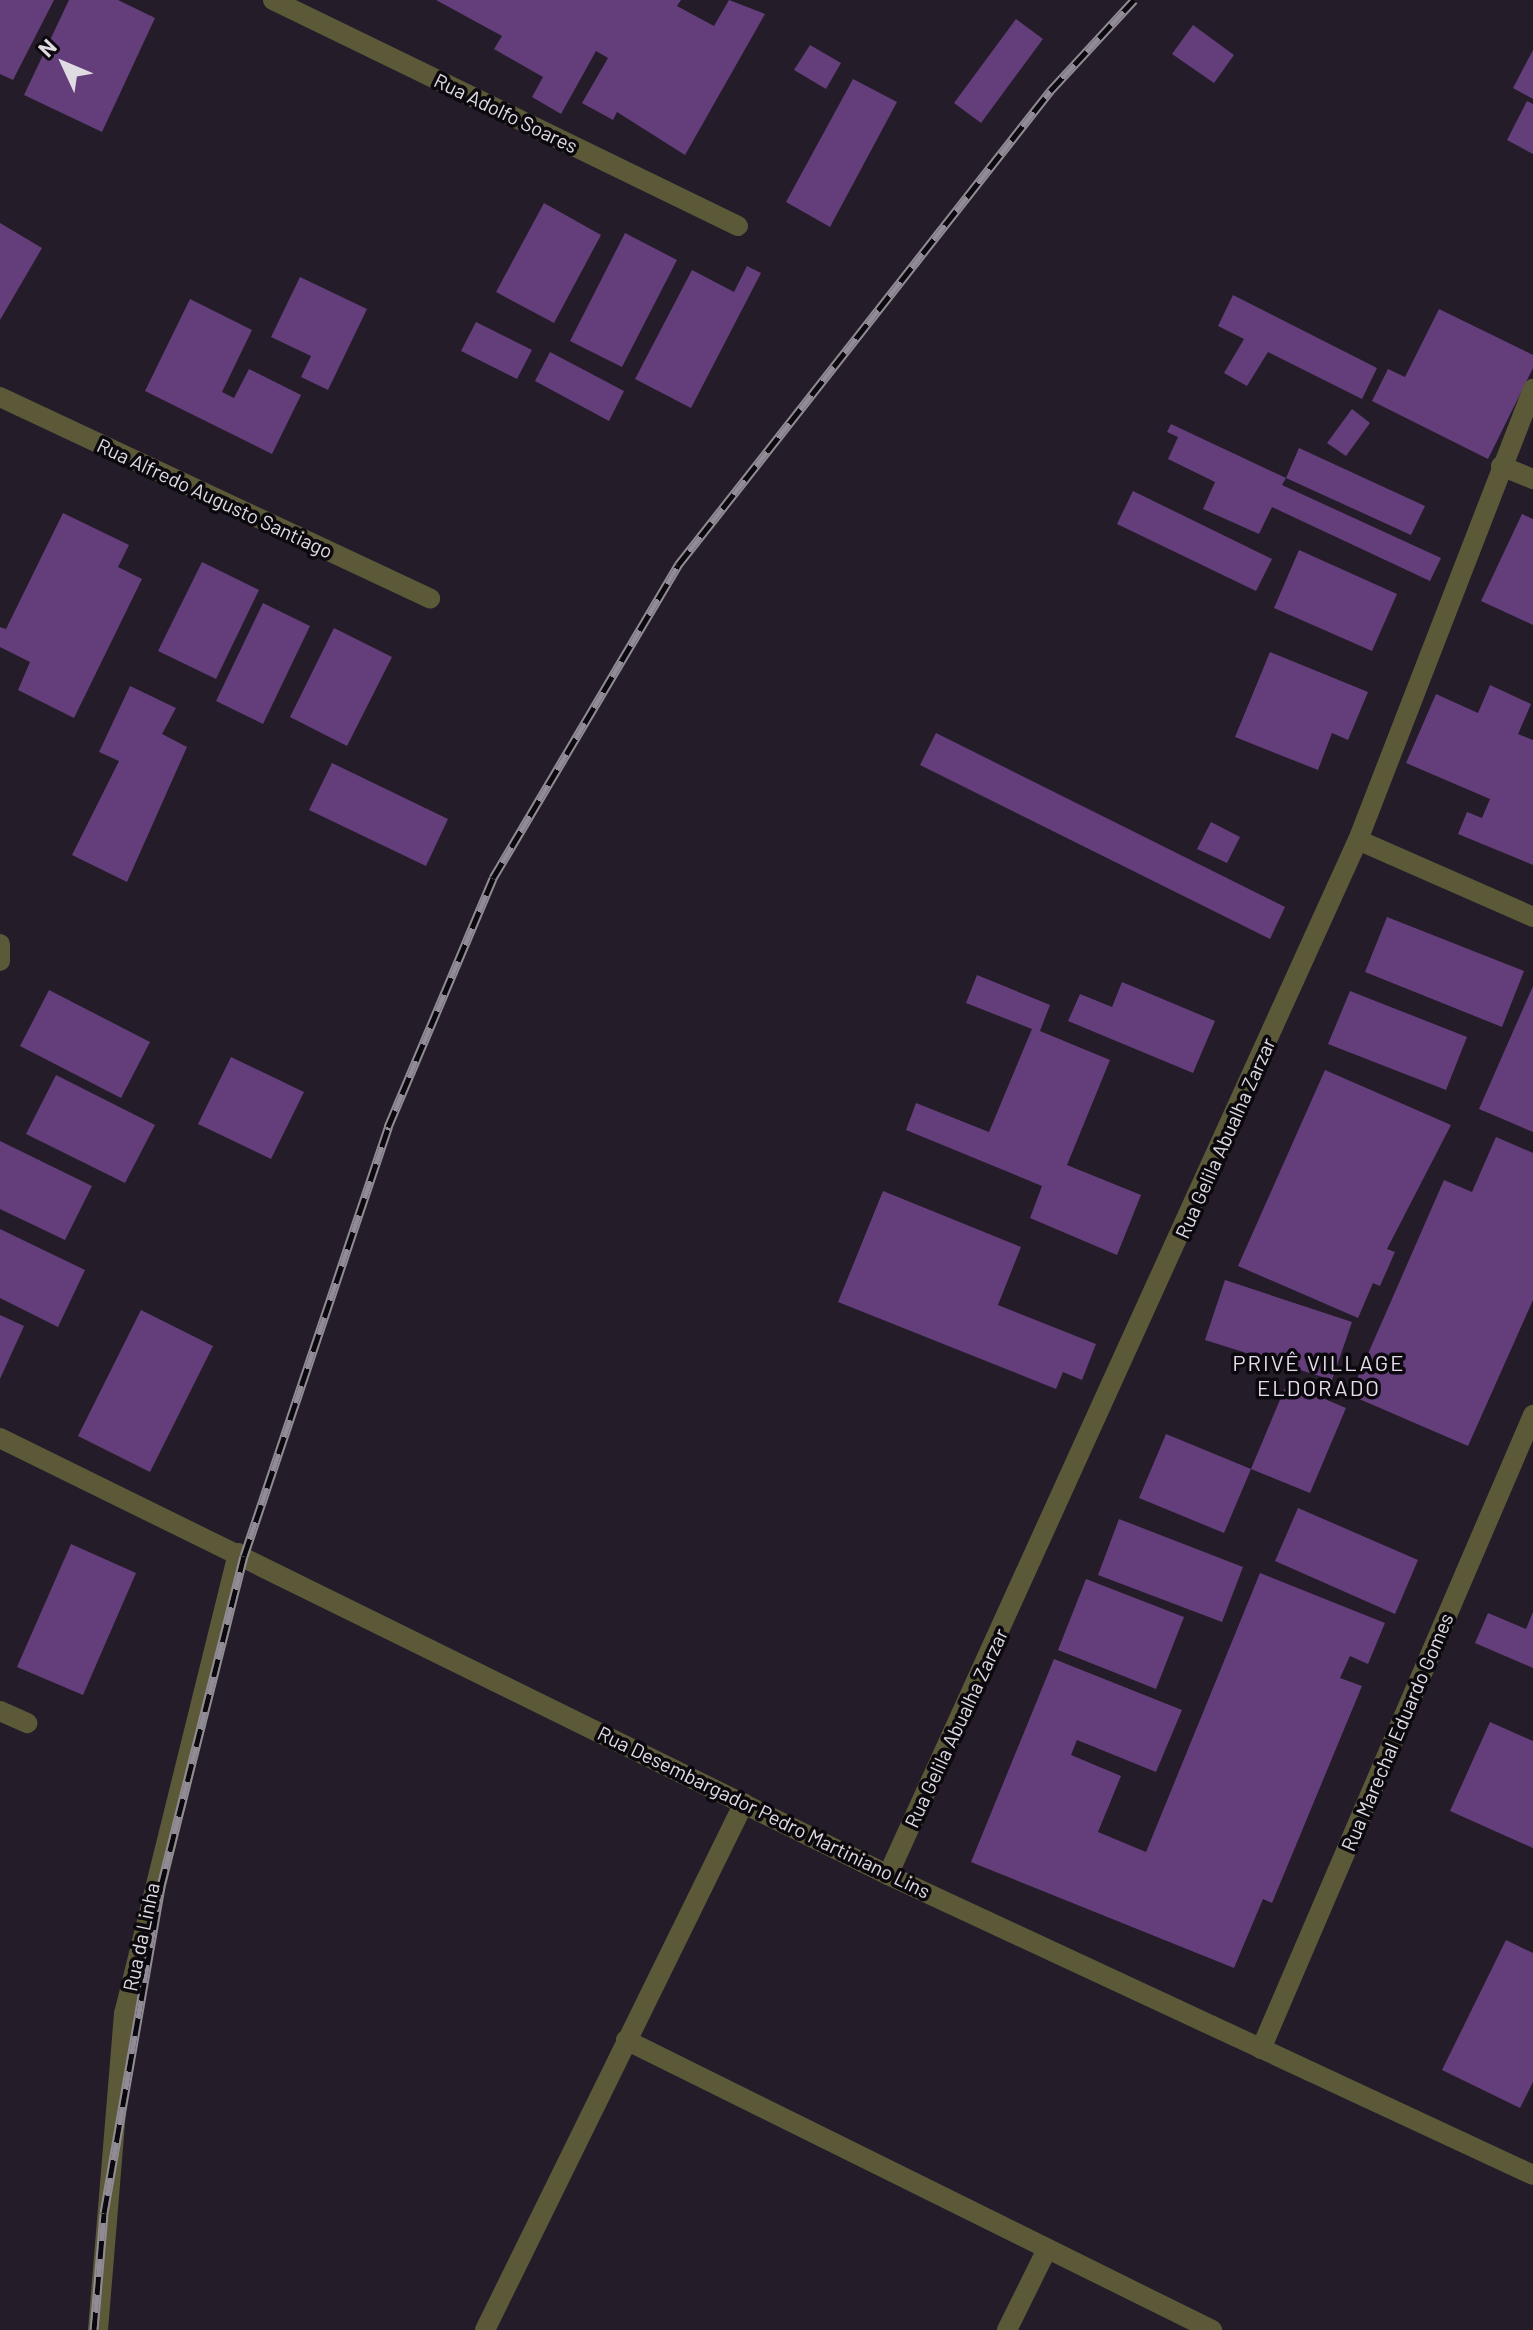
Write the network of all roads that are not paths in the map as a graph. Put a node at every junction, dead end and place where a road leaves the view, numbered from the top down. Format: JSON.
{"nodes":[{"id":1,"x":273,"y":0,"type":"edge"},
{"id":2,"x":738,"y":226,"type":"dead end"},
{"id":3,"x":1533,"y":389,"type":"edge"},
{"id":4,"x":0,"y":397,"type":"edge"},
{"id":5,"x":1501,"y":466,"type":"junction"},
{"id":6,"x":1533,"y":479,"type":"edge"},
{"id":7,"x":430,"y":598,"type":"dead end"},
{"id":8,"x":1358,"y":840,"type":"junction"},
{"id":9,"x":1533,"y":917,"type":"edge"},
{"id":10,"x":0,"y":944,"type":"edge"},
{"id":11,"x":0,"y":961,"type":"edge"},
{"id":12,"x":1533,"y":1415,"type":"edge"},
{"id":13,"x":0,"y":1438,"type":"edge"},
{"id":14,"x":238,"y":1553,"type":"junction"},
{"id":15,"x":0,"y":1711,"type":"edge"},
{"id":16,"x":27,"y":1723,"type":"dead end"},
{"id":17,"x":744,"y":1803,"type":"junction"},
{"id":18,"x":888,"y":1875,"type":"junction"},
{"id":19,"x":626,"y":2040,"type":"junction"},
{"id":20,"x":1261,"y":2049,"type":"junction"},
{"id":21,"x":1533,"y":2175,"type":"edge"},
{"id":22,"x":1046,"y":2251,"type":"junction"},
{"id":23,"x":98,"y":2330,"type":"edge"},
{"id":24,"x":485,"y":2330,"type":"edge"},
{"id":25,"x":1007,"y":2330,"type":"edge"},
{"id":26,"x":1212,"y":2330,"type":"edge"}],
"edges":[{"from":1,"to":2,"type":"street","name":"Rua Adolfo Soares"},
{"from":3,"to":5,"type":"street","name":"Rua Gelila Abualha Zarzar"},
{"from":4,"to":7,"type":"street","name":"Rua Alfredo Augusto Santiago"},
{"from":5,"to":6,"type":"street"},
{"from":5,"to":8,"type":"street","name":"Rua Gelila Abualha Zarzar"},
{"from":8,"to":9,"type":"street"},
{"from":8,"to":18,"type":"street","name":"Rua Gelila Abualha Zarzar"},
{"from":10,"to":11,"type":"street"},
{"from":12,"to":20,"type":"street","name":"Rua Marechal Eduardo Gomes"},
{"from":13,"to":14,"type":"street","name":"Rua Desembargador Pedro Martiniano Lins"},
{"from":14,"to":17,"type":"street","name":"Rua Desembargador Pedro Martiniano Lins"},
{"from":14,"to":23,"type":"street","name":"Rua da Linha"},
{"from":15,"to":16,"type":"street"},
{"from":17,"to":18,"type":"street","name":"Rua Desembargador Pedro Martiniano Lins"},
{"from":17,"to":19,"type":"street"},
{"from":18,"to":20,"type":"street","name":"Rua Desembargador Pedro Martiniano Lins"},
{"from":19,"to":22,"type":"street"},
{"from":19,"to":24,"type":"street"},
{"from":20,"to":21,"type":"street","name":"Rua Desembargador Pedro Martiniano Lins"},
{"from":22,"to":25,"type":"street"},
{"from":22,"to":26,"type":"street"}]}
